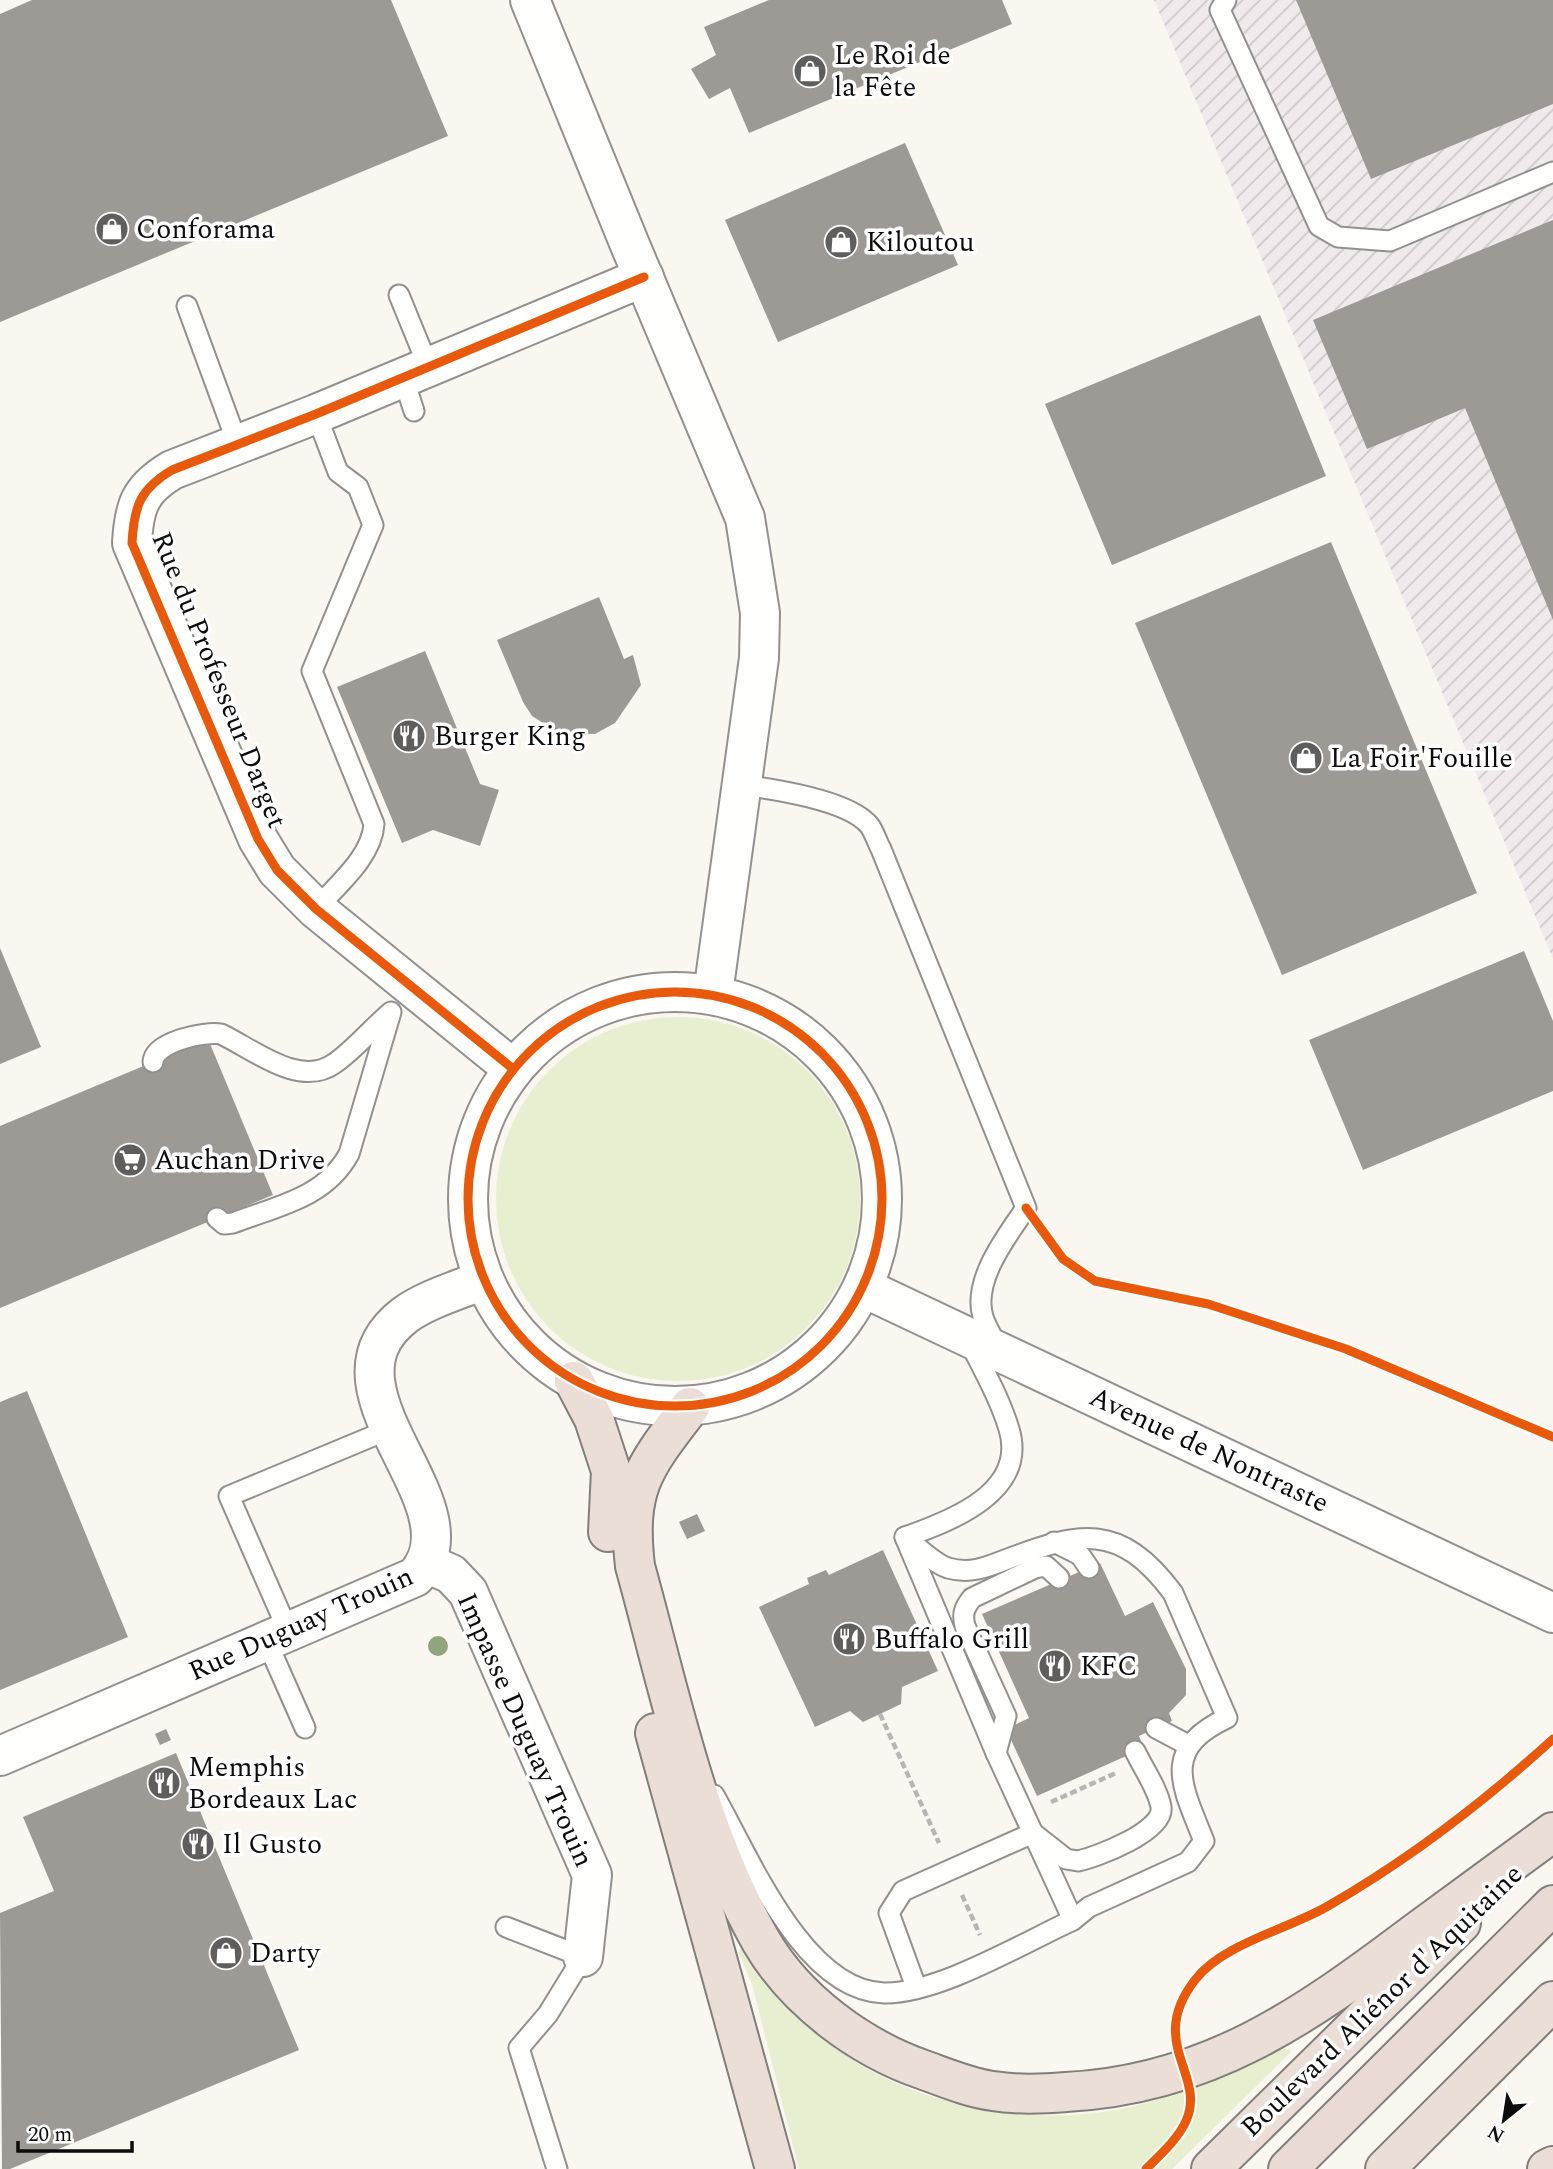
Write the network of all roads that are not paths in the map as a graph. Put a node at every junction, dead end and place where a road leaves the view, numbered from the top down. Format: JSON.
{"nodes":[{"id":1,"x":530,"y":0,"type":"edge"},
{"id":2,"x":1226,"y":0,"type":"edge"},
{"id":3,"x":1553,"y":172,"type":"edge"},
{"id":4,"x":644,"y":277,"type":"junction"},
{"id":5,"x":399,"y":295,"type":"dead end"},
{"id":6,"x":187,"y":306,"type":"dead end"},
{"id":7,"x":415,"y":385,"type":"junction"},
{"id":8,"x":316,"y":414,"type":"junction"},
{"id":9,"x":239,"y":445,"type":"junction"},
{"id":10,"x":742,"y":785,"type":"junction"},
{"id":11,"x":316,"y":909,"type":"junction"},
{"id":12,"x":713,"y":993,"type":"junction"},
{"id":13,"x":401,"y":999,"type":"junction"},
{"id":14,"x":153,"y":1062,"type":"dead end"},
{"id":15,"x":512,"y":1068,"type":"junction"},
{"id":16,"x":217,"y":1218,"type":"dead end"},
{"id":17,"x":483,"y":1280,"type":"junction"},
{"id":18,"x":864,"y":1289,"type":"junction"},
{"id":19,"x":984,"y":1345,"type":"junction"},
{"id":20,"x":574,"y":1381,"type":"junction"},
{"id":21,"x":690,"y":1407,"type":"junction"},
{"id":22,"x":390,"y":1429,"type":"junction"},
{"id":23,"x":905,"y":1536,"type":"junction"},
{"id":24,"x":1054,"y":1542,"type":"junction"},
{"id":25,"x":428,"y":1564,"type":"junction"},
{"id":26,"x":1089,"y":1568,"type":"dead end"},
{"id":27,"x":1059,"y":1578,"type":"dead end"},
{"id":28,"x":1553,"y":1612,"type":"edge"},
{"id":29,"x":278,"y":1638,"type":"junction"},
{"id":30,"x":305,"y":1728,"type":"dead end"},
{"id":31,"x":1156,"y":1728,"type":"dead end"},
{"id":32,"x":684,"y":1742,"type":"junction"},
{"id":33,"x":1188,"y":1745,"type":"junction"},
{"id":34,"x":1135,"y":1751,"type":"dead end"},
{"id":35,"x":996,"y":1753,"type":"junction"},
{"id":36,"x":0,"y":1756,"type":"edge"},
{"id":37,"x":1032,"y":1833,"type":"junction"},
{"id":38,"x":1553,"y":1833,"type":"edge"},
{"id":39,"x":1553,"y":1905,"type":"edge"},
{"id":40,"x":1073,"y":1920,"type":"junction"},
{"id":41,"x":506,"y":1927,"type":"dead end"},
{"id":42,"x":583,"y":1957,"type":"junction"},
{"id":43,"x":916,"y":1987,"type":"junction"},
{"id":44,"x":1553,"y":2001,"type":"edge"},
{"id":45,"x":557,"y":2169,"type":"edge"},
{"id":46,"x":775,"y":2169,"type":"edge"},
{"id":47,"x":1210,"y":2169,"type":"edge"},
{"id":48,"x":1288,"y":2169,"type":"edge"},
{"id":49,"x":1385,"y":2169,"type":"edge"}],
"edges":[{"from":1,"to":4,"type":"street"},
{"from":2,"to":3,"type":"lane"},
{"from":4,"to":7,"type":"street","name":"Rue du Professeur Darget"},
{"from":4,"to":10,"type":"street"},
{"from":5,"to":7,"type":"lane"},
{"from":6,"to":9,"type":"lane"},
{"from":7,"to":8,"type":"street","name":"Rue du Professeur Darget"},
{"from":8,"to":9,"type":"street","name":"Rue du Professeur Darget"},
{"from":8,"to":11,"type":"lane"},
{"from":9,"to":11,"type":"street","name":"Rue du Professeur Darget"},
{"from":10,"to":12,"type":"street"},
{"from":10,"to":19,"type":"lane"},
{"from":11,"to":13,"type":"street","name":"Rue du Professeur Darget"},
{"from":12,"to":15,"type":"street"},
{"from":12,"to":18,"type":"street"},
{"from":13,"to":14,"type":"lane"},
{"from":13,"to":15,"type":"street","name":"Rue du Professeur Darget"},
{"from":13,"to":16,"type":"lane"},
{"from":15,"to":17,"type":"street"},
{"from":17,"to":20,"type":"street"},
{"from":17,"to":22,"type":"street","name":"Rue Duguay Trouin"},
{"from":18,"to":19,"type":"street","name":"Avenue de Nontraste"},
{"from":18,"to":21,"type":"street"},
{"from":19,"to":23,"type":"lane"},
{"from":19,"to":28,"type":"street","name":"Avenue de Nontraste"},
{"from":20,"to":21,"type":"street"},
{"from":20,"to":46,"type":"highway"},
{"from":21,"to":32,"type":"highway"},
{"from":22,"to":25,"type":"street","name":"Rue Duguay Trouin"},
{"from":22,"to":29,"type":"lane"},
{"from":23,"to":24,"type":"lane"},
{"from":23,"to":35,"type":"lane"},
{"from":24,"to":26,"type":"lane"},
{"from":24,"to":33,"type":"lane"},
{"from":25,"to":29,"type":"street","name":"Rue Duguay Trouin"},
{"from":25,"to":42,"type":"street","name":"Impasse Duguay Trouin"},
{"from":27,"to":35,"type":"lane"},
{"from":29,"to":30,"type":"lane"},
{"from":29,"to":36,"type":"street","name":"Rue Duguay Trouin"},
{"from":31,"to":33,"type":"lane"},
{"from":32,"to":38,"type":"highway"},
{"from":32,"to":43,"type":"lane"},
{"from":33,"to":40,"type":"lane"},
{"from":34,"to":37,"type":"lane"},
{"from":35,"to":37,"type":"lane"},
{"from":37,"to":40,"type":"lane"},
{"from":37,"to":43,"type":"lane"},
{"from":38,"to":47,"type":"highway","name":"Boulevard Aliénor d'Aquitaine"},
{"from":39,"to":48,"type":"highway"},
{"from":40,"to":43,"type":"lane"},
{"from":41,"to":42,"type":"lane"},
{"from":42,"to":45,"type":"lane"},
{"from":44,"to":49,"type":"highway"}]}
